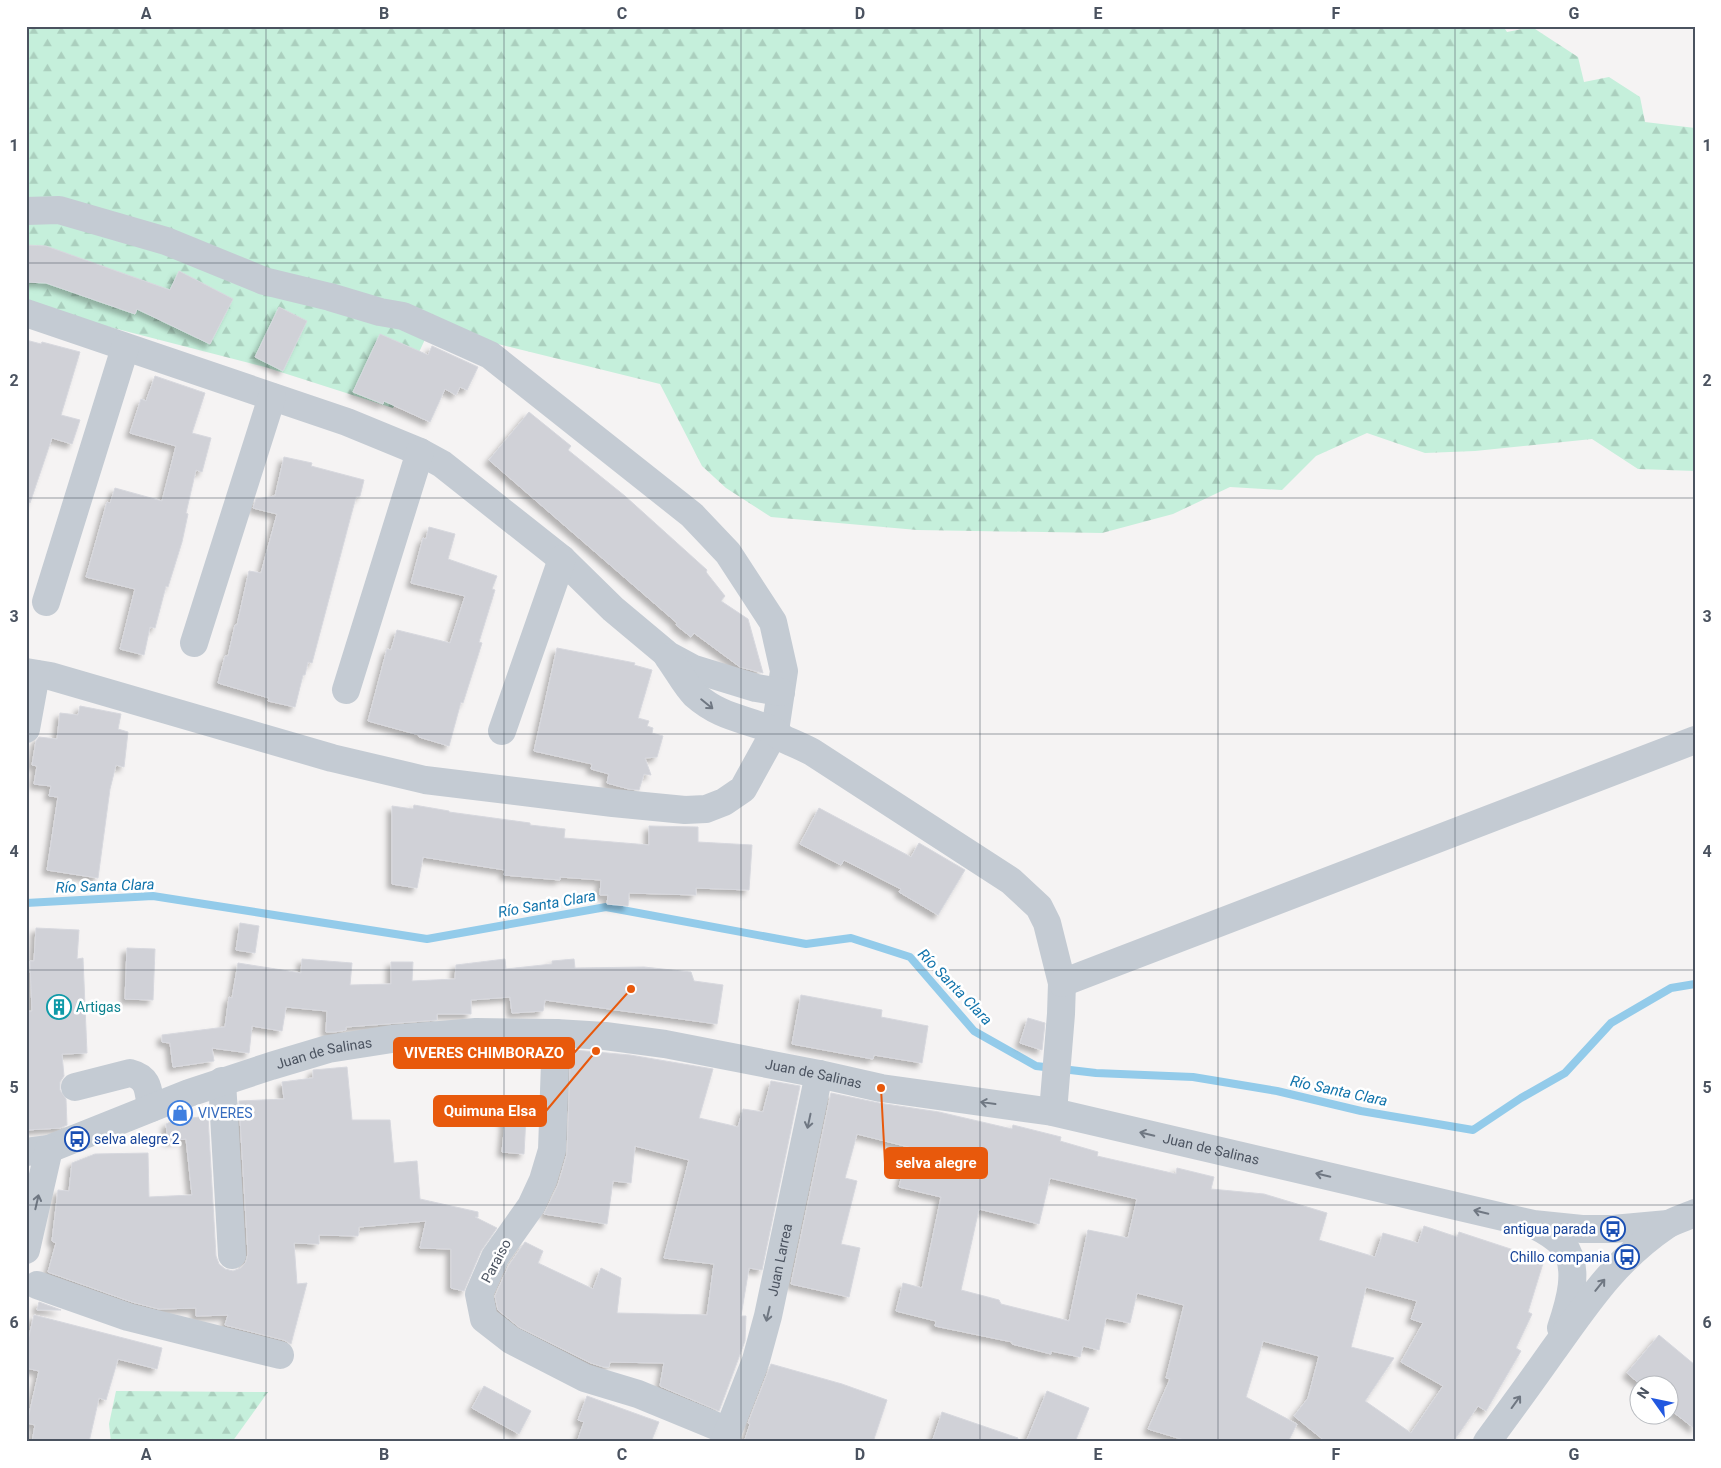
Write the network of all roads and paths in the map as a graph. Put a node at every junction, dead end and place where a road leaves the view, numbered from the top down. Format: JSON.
{"nodes":[{"id":1,"x":26,"y":211,"type":"edge"},
{"id":2,"x":26,"y":313,"type":"edge"},
{"id":3,"x":125,"y":348,"type":"junction"},
{"id":4,"x":272,"y":397,"type":"junction"},
{"id":5,"x":420,"y":452,"type":"junction"},
{"id":6,"x":562,"y":559,"type":"junction"},
{"id":7,"x":46,"y":602,"type":"dead end"},
{"id":8,"x":194,"y":643,"type":"dead end"},
{"id":9,"x":668,"y":655,"type":"junction"},
{"id":10,"x":31,"y":673,"type":"edge"},
{"id":11,"x":346,"y":690,"type":"dead end"},
{"id":12,"x":781,"y":692,"type":"junction"},
{"id":13,"x":26,"y":729,"type":"edge"},
{"id":14,"x":502,"y":731,"type":"dead end"},
{"id":15,"x":775,"y":731,"type":"junction"},
{"id":16,"x":1695,"y":740,"type":"edge"},
{"id":17,"x":1062,"y":983,"type":"junction"},
{"id":18,"x":556,"y":1033,"type":"junction"},
{"id":19,"x":819,"y":1074,"type":"junction"},
{"id":20,"x":222,"y":1081,"type":"junction"},
{"id":21,"x":75,"y":1087,"type":"dead end"},
{"id":22,"x":151,"y":1108,"type":"junction"},
{"id":23,"x":1053,"y":1112,"type":"junction"},
{"id":24,"x":38,"y":1150,"type":"edge"},
{"id":25,"x":1695,"y":1213,"type":"edge"},
{"id":26,"x":1533,"y":1224,"type":"junction"},
{"id":27,"x":1668,"y":1224,"type":"junction"},
{"id":28,"x":26,"y":1250,"type":"edge"},
{"id":29,"x":232,"y":1254,"type":"dead end"},
{"id":30,"x":37,"y":1285,"type":"dead end"},
{"id":31,"x":1552,"y":1353,"type":"junction"},
{"id":32,"x":280,"y":1355,"type":"dead end"},
{"id":33,"x":726,"y":1436,"type":"edge"},
{"id":34,"x":1487,"y":1442,"type":"edge"}],
"edges":[{"from":1,"to":12,"type":"street"},
{"from":2,"to":3,"type":"street"},
{"from":3,"to":4,"type":"street"},
{"from":3,"to":7,"type":"street"},
{"from":4,"to":5,"type":"street"},
{"from":4,"to":8,"type":"street"},
{"from":5,"to":6,"type":"street"},
{"from":5,"to":11,"type":"street"},
{"from":6,"to":9,"type":"street"},
{"from":6,"to":14,"type":"street"},
{"from":9,"to":12,"type":"street"},
{"from":9,"to":15,"type":"street","one_way":true},
{"from":10,"to":13,"type":"street"},
{"from":10,"to":15,"type":"street"},
{"from":12,"to":15,"type":"street"},
{"from":15,"to":17,"type":"street"},
{"from":16,"to":17,"type":"street"},
{"from":17,"to":23,"type":"street"},
{"from":18,"to":19,"type":"street","name":"Juan de Salinas"},
{"from":18,"to":20,"type":"street","name":"Juan de Salinas"},
{"from":18,"to":33,"type":"street","name":"Paraiso"},
{"from":23,"to":19,"type":"street","name":"Juan de Salinas","one_way":true},
{"from":19,"to":33,"type":"street","name":"Juan Larrea","one_way":true},
{"from":20,"to":22,"type":"street","name":"Juan de Salinas"},
{"from":20,"to":29,"type":"street"},
{"from":21,"to":22,"type":"street"},
{"from":22,"to":24,"type":"street","name":"Juan de Salinas"},
{"from":26,"to":23,"type":"street","name":"Juan de Salinas","one_way":true},
{"from":28,"to":24,"type":"street","one_way":true},
{"from":25,"to":27,"type":"street","name":"Juan de Salinas"},
{"from":26,"to":27,"type":"street","name":"Juan de Salinas"},
{"from":26,"to":31,"type":"street"},
{"from":31,"to":27,"type":"street","name":"Juan de Salinas","one_way":true},
{"from":30,"to":32,"type":"street"},
{"from":34,"to":31,"type":"street","name":"Juan de Salinas","one_way":true}]}
